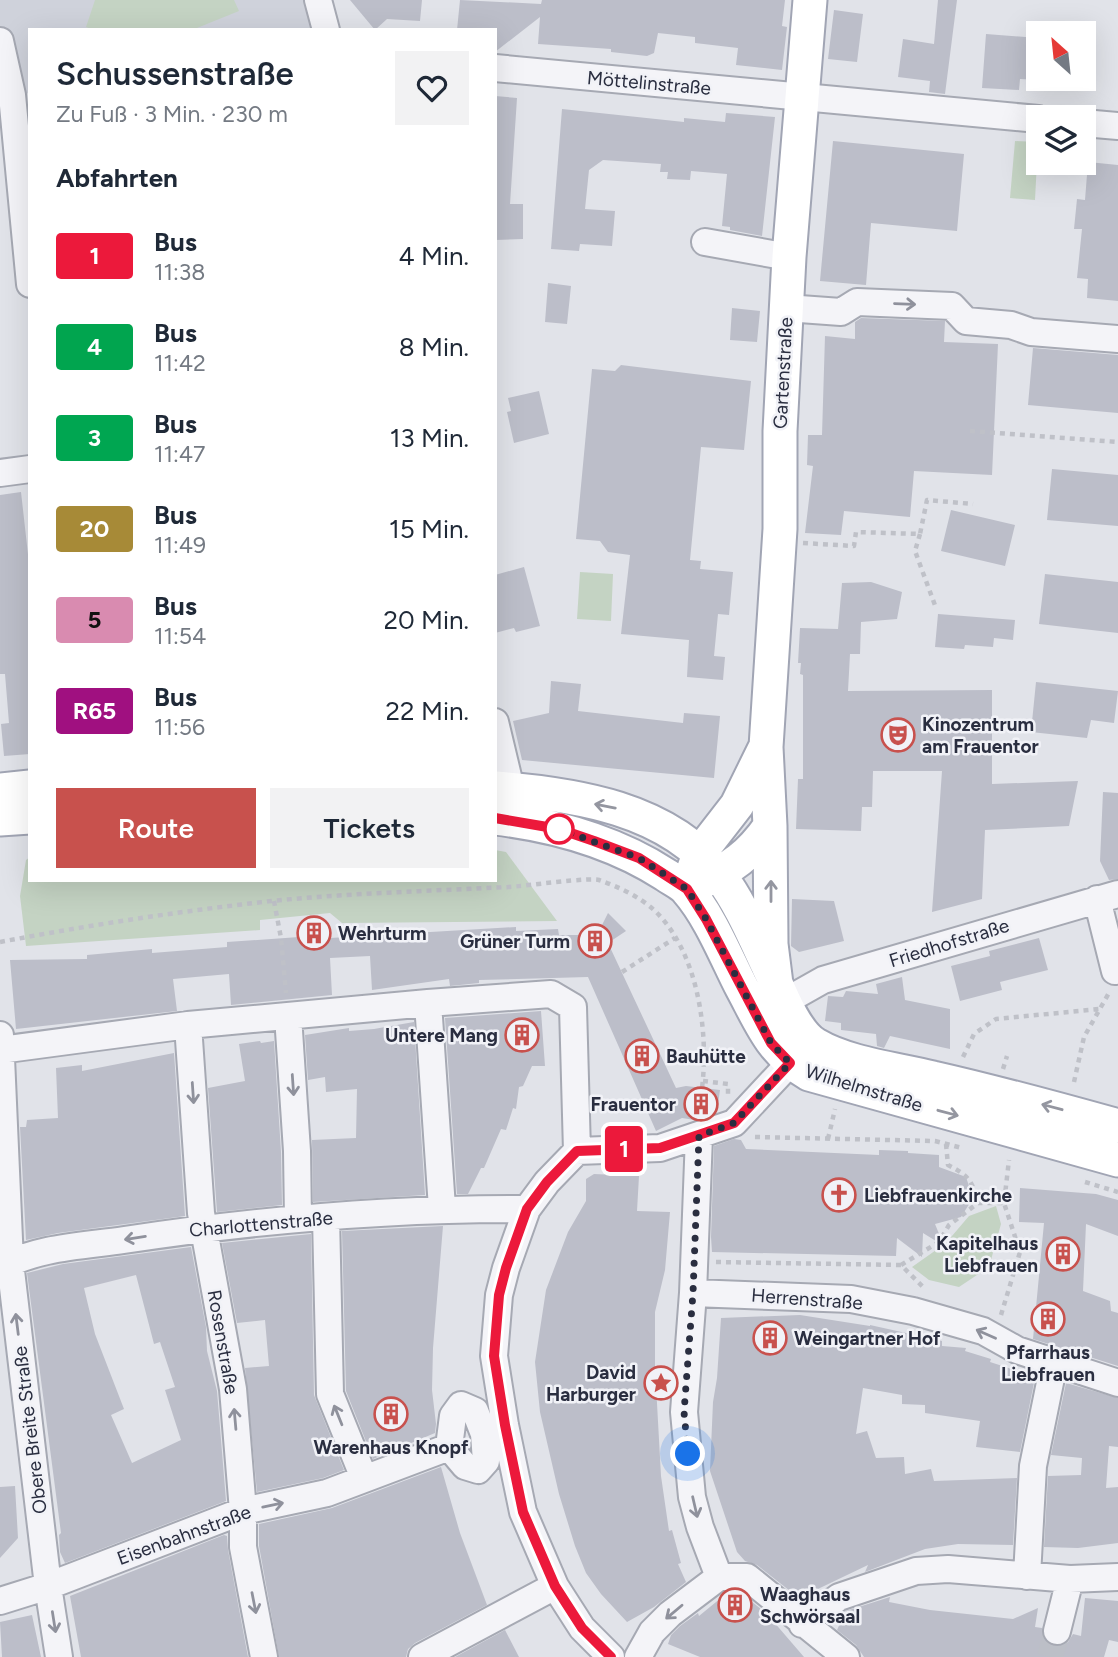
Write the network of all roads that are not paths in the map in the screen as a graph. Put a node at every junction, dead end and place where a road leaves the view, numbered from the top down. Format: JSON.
{"nodes":[{"id":1,"x":318,"y":0,"type":"edge"},
{"id":2,"x":810,"y":0,"type":"edge"},
{"id":3,"x":325,"y":28,"type":"edge"},
{"id":4,"x":0,"y":41,"type":"edge"},
{"id":5,"x":497,"y":68,"type":"edge"},
{"id":6,"x":14,"y":95,"type":"edge"},
{"id":7,"x":802,"y":97,"type":"junction"},
{"id":8,"x":1026,"y":118,"type":"edge"},
{"id":9,"x":1096,"y":124,"type":"edge"},
{"id":10,"x":1118,"y":126,"type":"edge"},
{"id":11,"x":705,"y":242,"type":"dead end"},
{"id":12,"x":789,"y":257,"type":"junction"},
{"id":13,"x":28,"y":260,"type":"edge"},
{"id":14,"x":786,"y":309,"type":"junction"},
{"id":15,"x":1118,"y":339,"type":"edge"},
{"id":16,"x":28,"y":469,"type":"edge"},
{"id":17,"x":0,"y":473,"type":"edge"},
{"id":18,"x":497,"y":739,"type":"edge"},
{"id":19,"x":766,"y":747,"type":"junction"},
{"id":20,"x":28,"y":787,"type":"edge"},
{"id":21,"x":503,"y":789,"type":"edge"},
{"id":22,"x":0,"y":790,"type":"edge"},
{"id":23,"x":28,"y":817,"type":"edge"},
{"id":24,"x":497,"y":818,"type":"edge"},
{"id":25,"x":0,"y":819,"type":"edge"},
{"id":26,"x":770,"y":826,"type":"junction"},
{"id":27,"x":709,"y":864,"type":"junction"},
{"id":28,"x":687,"y":889,"type":"junction"},
{"id":29,"x":1107,"y":896,"type":"edge"},
{"id":30,"x":1114,"y":979,"type":"road end"},
{"id":31,"x":780,"y":993,"type":"junction"},
{"id":32,"x":428,"y":1003,"type":"junction"},
{"id":33,"x":288,"y":1016,"type":"junction"},
{"id":34,"x":188,"y":1025,"type":"junction"},
{"id":35,"x":0,"y":1035,"type":"edge"},
{"id":36,"x":0,"y":1050,"type":"edge"},
{"id":37,"x":799,"y":1051,"type":"junction"},
{"id":38,"x":1118,"y":1126,"type":"edge"},
{"id":39,"x":699,"y":1136,"type":"junction"},
{"id":40,"x":577,"y":1151,"type":"junction"},
{"id":41,"x":1118,"y":1160,"type":"edge"},
{"id":42,"x":442,"y":1209,"type":"junction"},
{"id":43,"x":527,"y":1209,"type":"junction"},
{"id":44,"x":326,"y":1217,"type":"junction"},
{"id":45,"x":298,"y":1219,"type":"junction"},
{"id":46,"x":203,"y":1228,"type":"junction"},
{"id":47,"x":5,"y":1265,"type":"edge"},
{"id":48,"x":693,"y":1293,"type":"junction"},
{"id":49,"x":1054,"y":1363,"type":"junction"},
{"id":50,"x":1118,"y":1383,"type":"edge"},
{"id":51,"x":494,"y":1430,"type":"junction"},
{"id":52,"x":449,"y":1447,"type":"junction"},
{"id":53,"x":364,"y":1478,"type":"junction"},
{"id":54,"x":243,"y":1511,"type":"junction"},
{"id":55,"x":1027,"y":1565,"type":"junction"},
{"id":56,"x":719,"y":1577,"type":"junction"},
{"id":57,"x":1118,"y":1577,"type":"edge"},
{"id":58,"x":1070,"y":1579,"type":"junction"},
{"id":59,"x":48,"y":1586,"type":"junction"},
{"id":60,"x":555,"y":1586,"type":"junction"},
{"id":61,"x":0,"y":1601,"type":"edge"},
{"id":62,"x":807,"y":1621,"type":"junction"},
{"id":63,"x":1057,"y":1631,"type":"tunnel mouth"},
{"id":64,"x":60,"y":1657,"type":"edge"},
{"id":65,"x":264,"y":1657,"type":"edge"},
{"id":66,"x":422,"y":1657,"type":"edge"},
{"id":67,"x":611,"y":1657,"type":"edge"},
{"id":68,"x":638,"y":1657,"type":"edge"},
{"id":69,"x":846,"y":1657,"type":"edge"}],
"edges":[{"from":1,"to":3,"type":"street"},
{"from":2,"to":7,"type":"main road","name":"Gartenstraße"},
{"from":4,"to":6,"type":"street"},
{"from":5,"to":7,"type":"street","name":"Möttelinstraße"},
{"from":6,"to":13,"type":"street"},
{"from":7,"to":8,"type":"street","name":"Möttelinstraße"},
{"from":7,"to":12,"type":"main road","name":"Gartenstraße"},
{"from":9,"to":10,"type":"street"},
{"from":11,"to":12,"type":"street"},
{"from":12,"to":14,"type":"main road","name":"Gartenstraße"},
{"from":14,"to":15,"type":"street","one_way":true},
{"from":14,"to":19,"type":"main road","name":"Gartenstraße"},
{"from":16,"to":17,"type":"street"},
{"from":18,"to":21,"type":"street"},
{"from":19,"to":26,"type":"main road","name":"Gartenstraße"},
{"from":19,"to":27,"type":"main road","name":"Gartenstraße"},
{"from":20,"to":22,"type":"main road"},
{"from":27,"to":21,"type":"main road","one_way":true},
{"from":23,"to":25,"type":"main road"},
{"from":24,"to":28,"type":"main road"},
{"from":26,"to":27,"type":"main road","name":"Gartenstraße"},
{"from":31,"to":26,"type":"main road","one_way":true},
{"from":27,"to":28,"type":"main road","name":"Gartenstraße"},
{"from":27,"to":31,"type":"main road"},
{"from":28,"to":37,"type":"main road"},
{"from":29,"to":30,"type":"street"},
{"from":29,"to":31,"type":"street","name":"Friedhofstraße"},
{"from":31,"to":37,"type":"main road"},
{"from":32,"to":33,"type":"street"},
{"from":32,"to":40,"type":"street"},
{"from":32,"to":42,"type":"street"},
{"from":33,"to":34,"type":"street"},
{"from":33,"to":45,"type":"street","one_way":true},
{"from":34,"to":36,"type":"street"},
{"from":34,"to":46,"type":"street","name":"Rosenstraße","one_way":true},
{"from":35,"to":36,"type":"street","name":"Obere Breite Straße"},
{"from":36,"to":47,"type":"street","name":"Obere Breite Straße"},
{"from":38,"to":37,"type":"main road","name":"Wilhelmstraße","one_way":true},
{"from":37,"to":39,"type":"street"},
{"from":37,"to":41,"type":"main road","name":"Wilhelmstraße","one_way":true},
{"from":39,"to":40,"type":"street"},
{"from":39,"to":48,"type":"street"},
{"from":40,"to":43,"type":"street"},
{"from":42,"to":43,"type":"street","name":"Charlottenstraße"},
{"from":42,"to":44,"type":"street","name":"Charlottenstraße"},
{"from":43,"to":51,"type":"street"},
{"from":44,"to":45,"type":"street","name":"Charlottenstraße"},
{"from":53,"to":44,"type":"street","one_way":true},
{"from":45,"to":46,"type":"street","name":"Charlottenstraße"},
{"from":46,"to":47,"type":"street","name":"Charlottenstraße","one_way":true},
{"from":54,"to":46,"type":"street","name":"Rosenstraße","one_way":true},
{"from":59,"to":47,"type":"street","name":"Obere Breite Straße","one_way":true},
{"from":49,"to":48,"type":"street","name":"Herrenstraße","one_way":true},
{"from":48,"to":56,"type":"street","one_way":true},
{"from":49,"to":50,"type":"street","name":"Herrenstraße"},
{"from":49,"to":55,"type":"street"},
{"from":51,"to":52,"type":"street"},
{"from":51,"to":52,"type":"street"},
{"from":51,"to":60,"type":"street"},
{"from":52,"to":53,"type":"street","name":"Eisenbahnstraße"},
{"from":54,"to":53,"type":"street","name":"Eisenbahnstraße","one_way":true},
{"from":54,"to":59,"type":"street","name":"Eisenbahnstraße"},
{"from":54,"to":65,"type":"street","name":"Rosenstraße","one_way":true},
{"from":55,"to":58,"type":"street"},
{"from":55,"to":62,"type":"street"},
{"from":56,"to":62,"type":"street"},
{"from":56,"to":68,"type":"street","one_way":true},
{"from":57,"to":58,"type":"street"},
{"from":58,"to":63,"type":"street"},
{"from":59,"to":61,"type":"street","name":"Eisenbahnstraße"},
{"from":59,"to":64,"type":"street","name":"Obere Breite Straße","one_way":true},
{"from":60,"to":66,"type":"street"},
{"from":60,"to":67,"type":"street"},
{"from":62,"to":69,"type":"street"}]}
